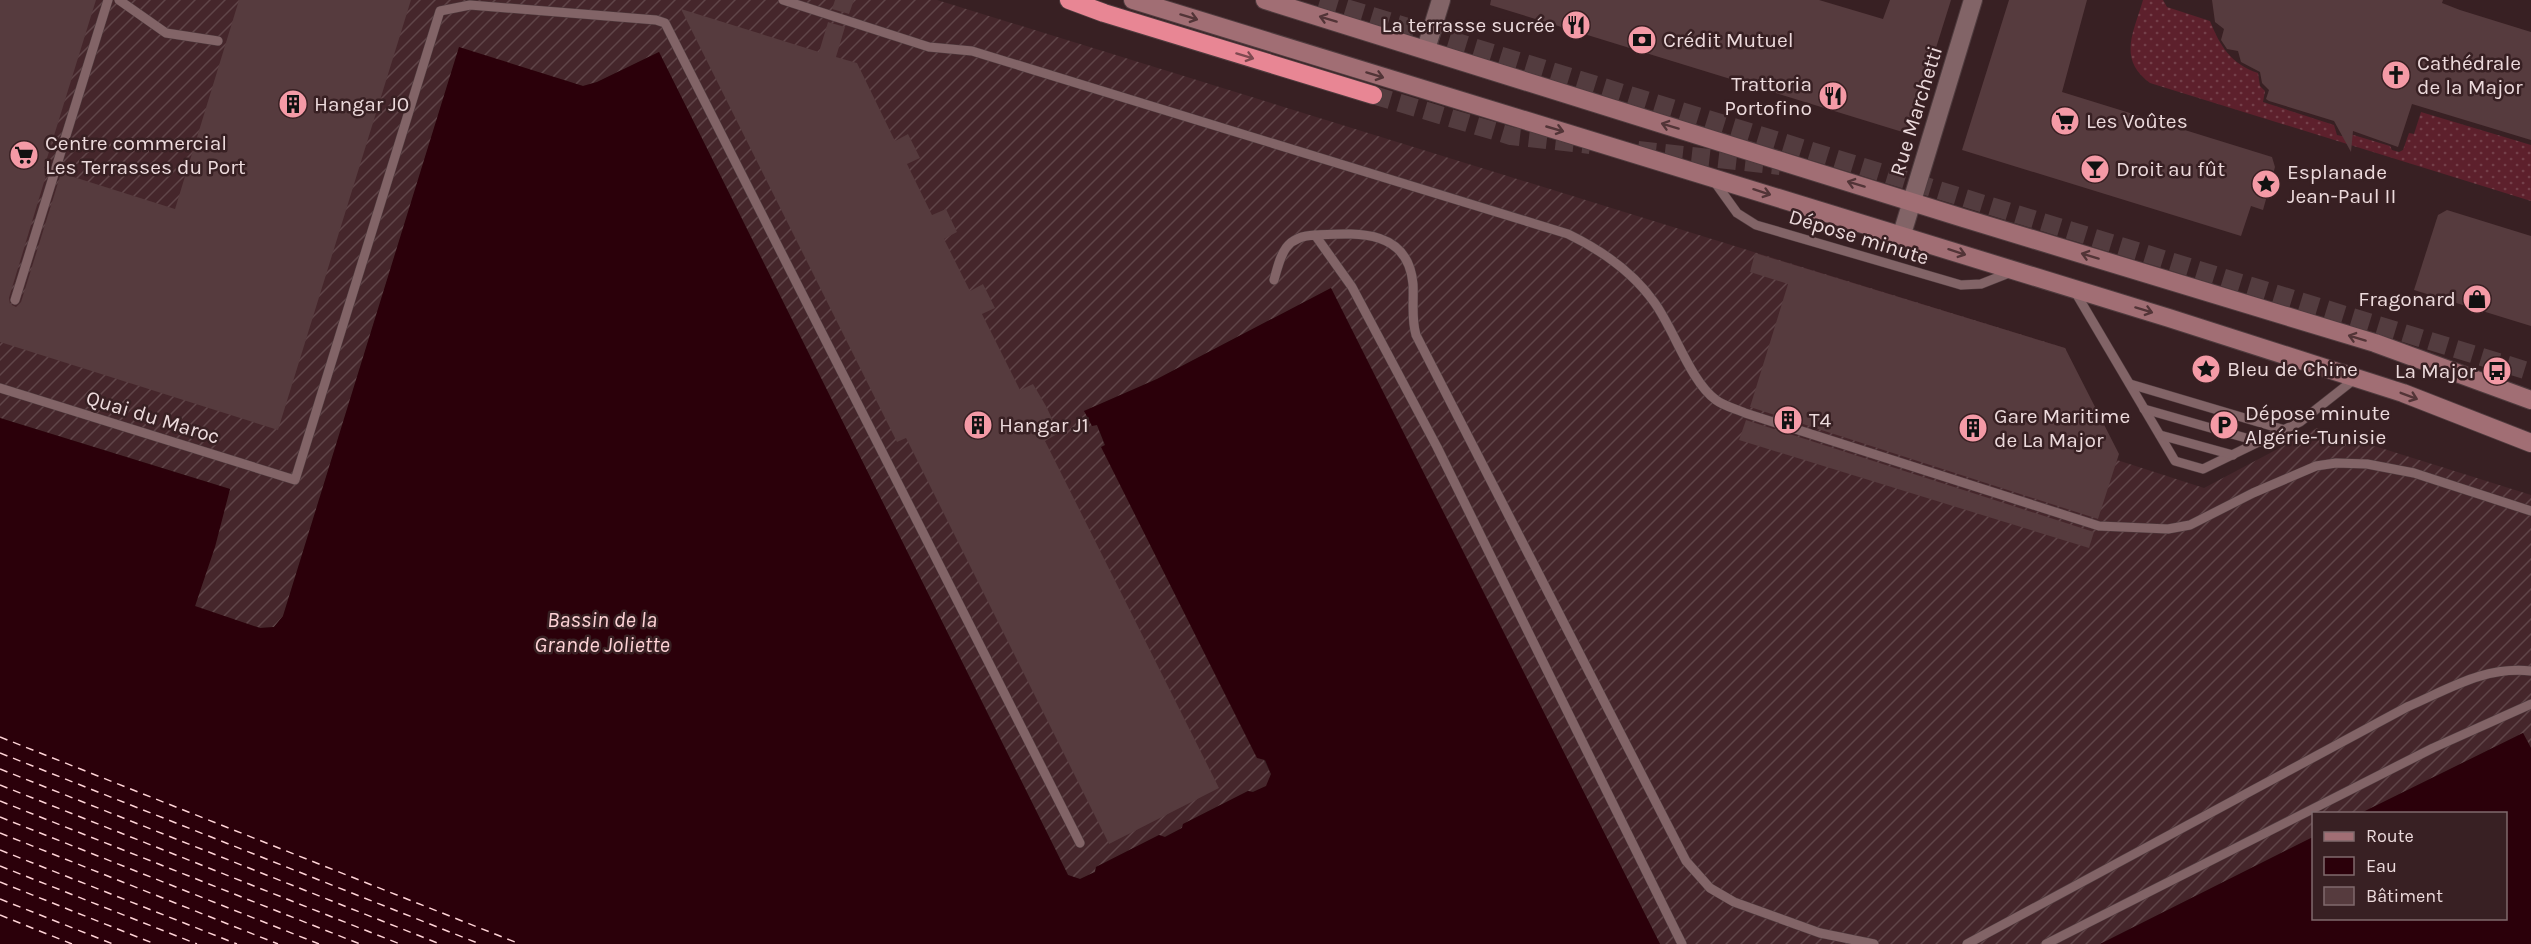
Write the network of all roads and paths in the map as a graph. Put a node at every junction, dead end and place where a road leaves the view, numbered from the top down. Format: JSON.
{"nodes":[{"id":1,"x":108,"y":0,"type":"edge"},
{"id":2,"x":119,"y":0,"type":"edge"},
{"id":3,"x":783,"y":0,"type":"edge"},
{"id":4,"x":1069,"y":0,"type":"edge"},
{"id":5,"x":1133,"y":0,"type":"edge"},
{"id":6,"x":1265,"y":0,"type":"edge"},
{"id":7,"x":1442,"y":0,"type":"edge"},
{"id":8,"x":1973,"y":0,"type":"edge"},
{"id":9,"x":218,"y":41,"type":"dead end"},
{"id":10,"x":1426,"y":50,"type":"junction"},
{"id":11,"x":1373,"y":95,"type":"tunnel mouth"},
{"id":12,"x":1712,"y":176,"type":"junction"},
{"id":13,"x":1912,"y":201,"type":"junction"},
{"id":14,"x":1902,"y":234,"type":"junction"},
{"id":15,"x":1315,"y":235,"type":"junction"},
{"id":16,"x":2015,"y":271,"type":"junction"},
{"id":17,"x":1274,"y":280,"type":"dead end"},
{"id":18,"x":2073,"y":288,"type":"junction"},
{"id":19,"x":15,"y":300,"type":"dead end"},
{"id":20,"x":2357,"y":378,"type":"junction"},
{"id":21,"x":2130,"y":384,"type":"junction"},
{"id":22,"x":0,"y":388,"type":"edge"},
{"id":23,"x":2531,"y":400,"type":"edge"},
{"id":24,"x":2144,"y":409,"type":"junction"},
{"id":25,"x":2285,"y":430,"type":"junction"},
{"id":26,"x":2160,"y":435,"type":"junction"},
{"id":27,"x":2260,"y":442,"type":"junction"},
{"id":28,"x":2531,"y":444,"type":"edge"},
{"id":29,"x":2233,"y":455,"type":"junction"},
{"id":30,"x":2531,"y":511,"type":"edge"},
{"id":31,"x":2531,"y":671,"type":"edge"},
{"id":32,"x":2531,"y":704,"type":"edge"},
{"id":33,"x":1080,"y":843,"type":"dead end"},
{"id":34,"x":1846,"y":941,"type":"edge"},
{"id":35,"x":1682,"y":944,"type":"edge"},
{"id":36,"x":1874,"y":944,"type":"edge"},
{"id":37,"x":1967,"y":944,"type":"edge"},
{"id":38,"x":2046,"y":944,"type":"edge"}],
"edges":[{"from":1,"to":19,"type":"lane"},
{"from":2,"to":9,"type":"lane"},
{"from":3,"to":30,"type":"lane"},
{"from":4,"to":11,"type":"highway","one_way":true},
{"from":5,"to":12,"type":"street","one_way":true},
{"from":10,"to":6,"type":"street","one_way":true},
{"from":7,"to":10,"type":"street"},
{"from":8,"to":13,"type":"street","name":"Rue Marchetti"},
{"from":13,"to":10,"type":"street","one_way":true},
{"from":12,"to":14,"type":"street","one_way":true},
{"from":12,"to":16,"type":"lane","name":"Dépose minute"},
{"from":13,"to":14,"type":"street","name":"Rue Marchetti"},
{"from":23,"to":13,"type":"street","one_way":true},
{"from":14,"to":16,"type":"street","one_way":true},
{"from":15,"to":17,"type":"lane"},
{"from":15,"to":34,"type":"lane"},
{"from":15,"to":35,"type":"lane"},
{"from":16,"to":18,"type":"street"},
{"from":18,"to":20,"type":"street","one_way":true},
{"from":18,"to":21,"type":"lane"},
{"from":20,"to":25,"type":"lane"},
{"from":20,"to":28,"type":"street","one_way":true},
{"from":21,"to":24,"type":"lane"},
{"from":21,"to":25,"type":"lane"},
{"from":22,"to":33,"type":"lane","name":"Quai du Maroc"},
{"from":24,"to":26,"type":"lane"},
{"from":24,"to":27,"type":"lane"},
{"from":25,"to":27,"type":"lane"},
{"from":26,"to":29,"type":"lane"},
{"from":26,"to":29,"type":"lane"},
{"from":27,"to":29,"type":"lane"},
{"from":31,"to":37,"type":"lane"},
{"from":32,"to":38,"type":"lane"},
{"from":34,"to":36,"type":"lane"}]}
